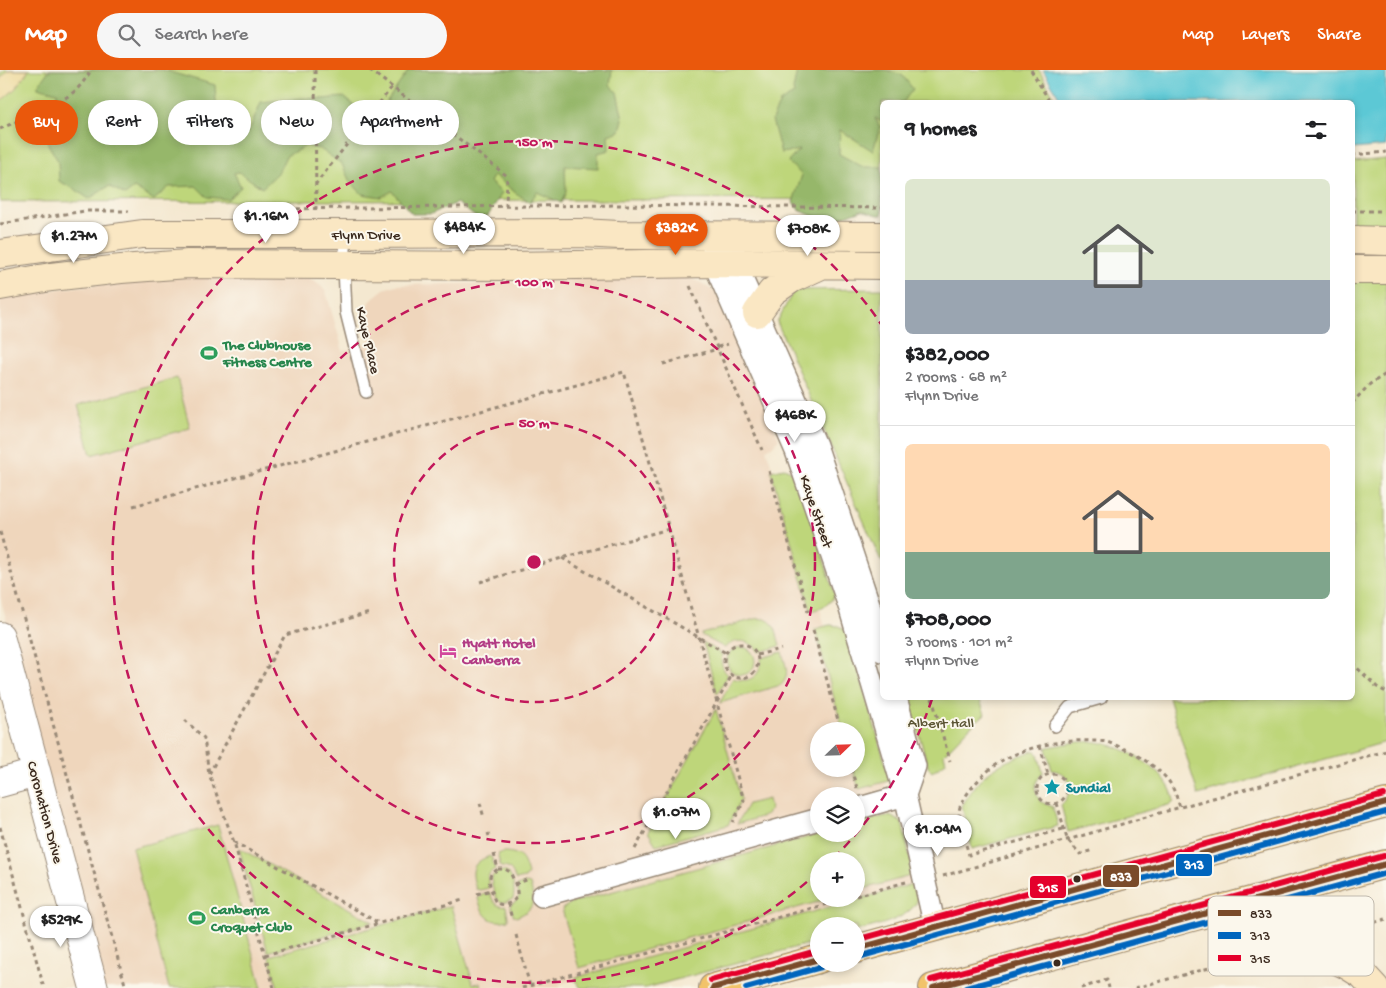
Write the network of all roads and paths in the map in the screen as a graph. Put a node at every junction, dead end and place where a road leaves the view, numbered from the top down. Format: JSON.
{"nodes":[{"id":1,"x":91,"y":70,"type":"edge"},
{"id":2,"x":315,"y":70,"type":"edge"},
{"id":3,"x":370,"y":70,"type":"edge"},
{"id":4,"x":1031,"y":70,"type":"edge"},
{"id":5,"x":392,"y":87,"type":"junction"},
{"id":6,"x":1049,"y":100,"type":"edge"},
{"id":7,"x":0,"y":129,"type":"edge"},
{"id":8,"x":1386,"y":152,"type":"edge"},
{"id":9,"x":1355,"y":155,"type":"edge"},
{"id":10,"x":315,"y":185,"type":"junction"},
{"id":11,"x":620,"y":205,"type":"dead end"},
{"id":12,"x":506,"y":206,"type":"dead end"},
{"id":13,"x":316,"y":208,"type":"dead end"},
{"id":14,"x":880,"y":208,"type":"edge"},
{"id":15,"x":1355,"y":211,"type":"edge"},
{"id":16,"x":1386,"y":211,"type":"edge"},
{"id":17,"x":346,"y":234,"type":"junction"},
{"id":18,"x":619,"y":235,"type":"junction"},
{"id":19,"x":722,"y":235,"type":"junction"},
{"id":20,"x":880,"y":236,"type":"edge"},
{"id":21,"x":1355,"y":240,"type":"edge"},
{"id":22,"x":1386,"y":241,"type":"edge"},
{"id":23,"x":0,"y":254,"type":"edge"},
{"id":24,"x":724,"y":263,"type":"junction"},
{"id":25,"x":618,"y":264,"type":"junction"},
{"id":26,"x":823,"y":264,"type":"junction"},
{"id":27,"x":880,"y":265,"type":"edge"},
{"id":28,"x":344,"y":266,"type":"junction"},
{"id":29,"x":1355,"y":270,"type":"edge"},
{"id":30,"x":1386,"y":270,"type":"edge"},
{"id":31,"x":0,"y":286,"type":"edge"},
{"id":32,"x":689,"y":286,"type":"dead end"},
{"id":33,"x":757,"y":313,"type":"junction"},
{"id":34,"x":718,"y":349,"type":"junction"},
{"id":35,"x":663,"y":364,"type":"dead end"},
{"id":36,"x":1386,"y":374,"type":"edge"},
{"id":37,"x":366,"y":392,"type":"dead end"},
{"id":38,"x":1355,"y":400,"type":"edge"},
{"id":39,"x":762,"y":450,"type":"dead end"},
{"id":40,"x":769,"y":471,"type":"dead end"},
{"id":41,"x":133,"y":506,"type":"dead end"},
{"id":42,"x":669,"y":529,"type":"junction"},
{"id":43,"x":0,"y":532,"type":"edge"},
{"id":44,"x":562,"y":558,"type":"junction"},
{"id":45,"x":480,"y":582,"type":"dead end"},
{"id":46,"x":808,"y":612,"type":"dead end"},
{"id":47,"x":370,"y":613,"type":"dead end"},
{"id":48,"x":813,"y":630,"type":"dead end"},
{"id":49,"x":0,"y":636,"type":"edge"},
{"id":50,"x":699,"y":636,"type":"junction"},
{"id":51,"x":880,"y":644,"type":"edge"},
{"id":52,"x":781,"y":649,"type":"dead end"},
{"id":53,"x":726,"y":653,"type":"junction"},
{"id":54,"x":757,"y":655,"type":"junction"},
{"id":55,"x":1355,"y":666,"type":"edge"},
{"id":56,"x":732,"y":675,"type":"junction"},
{"id":57,"x":1386,"y":692,"type":"edge"},
{"id":58,"x":897,"y":700,"type":"edge"},
{"id":59,"x":933,"y":700,"type":"edge"},
{"id":60,"x":1093,"y":700,"type":"edge"},
{"id":61,"x":717,"y":702,"type":"junction"},
{"id":62,"x":0,"y":709,"type":"edge"},
{"id":63,"x":185,"y":720,"type":"dead end"},
{"id":64,"x":839,"y":722,"type":"edge"},
{"id":65,"x":1055,"y":726,"type":"dead end"},
{"id":66,"x":1040,"y":746,"type":"junction"},
{"id":67,"x":1386,"y":751,"type":"edge"},
{"id":68,"x":950,"y":761,"type":"dead end"},
{"id":69,"x":210,"y":774,"type":"junction"},
{"id":70,"x":1048,"y":774,"type":"junction"},
{"id":71,"x":18,"y":778,"type":"edge"},
{"id":72,"x":906,"y":795,"type":"junction"},
{"id":73,"x":865,"y":800,"type":"edge"},
{"id":74,"x":480,"y":803,"type":"dead end"},
{"id":75,"x":1057,"y":803,"type":"junction"},
{"id":76,"x":1386,"y":803,"type":"edge"},
{"id":77,"x":1180,"y":807,"type":"junction"},
{"id":78,"x":484,"y":818,"type":"dead end"},
{"id":79,"x":810,"y":822,"type":"edge"},
{"id":80,"x":0,"y":827,"type":"edge"},
{"id":81,"x":1064,"y":829,"type":"junction"},
{"id":82,"x":729,"y":830,"type":"dead end"},
{"id":83,"x":1067,"y":839,"type":"junction"},
{"id":84,"x":234,"y":842,"type":"junction"},
{"id":85,"x":1094,"y":850,"type":"dead end"},
{"id":86,"x":494,"y":854,"type":"dead end"},
{"id":87,"x":631,"y":857,"type":"dead end"},
{"id":88,"x":1386,"y":864,"type":"edge"},
{"id":89,"x":498,"y":870,"type":"junction"},
{"id":90,"x":529,"y":879,"type":"dead end"},
{"id":91,"x":925,"y":881,"type":"junction"},
{"id":92,"x":514,"y":884,"type":"junction"},
{"id":93,"x":491,"y":890,"type":"junction"},
{"id":94,"x":865,"y":893,"type":"edge"},
{"id":95,"x":477,"y":894,"type":"dead end"},
{"id":96,"x":542,"y":896,"type":"dead end"},
{"id":97,"x":1271,"y":896,"type":"edge"},
{"id":98,"x":463,"y":900,"type":"dead end"},
{"id":99,"x":508,"y":904,"type":"junction"},
{"id":100,"x":816,"y":907,"type":"edge"},
{"id":101,"x":1208,"y":913,"type":"edge"},
{"id":102,"x":512,"y":919,"type":"dead end"},
{"id":103,"x":380,"y":923,"type":"junction"},
{"id":104,"x":935,"y":927,"type":"junction"},
{"id":105,"x":516,"y":935,"type":"dead end"},
{"id":106,"x":865,"y":946,"type":"edge"},
{"id":107,"x":265,"y":955,"type":"junction"},
{"id":108,"x":810,"y":961,"type":"edge"},
{"id":109,"x":530,"y":986,"type":"junction"},
{"id":110,"x":44,"y":988,"type":"edge"},
{"id":111,"x":75,"y":988,"type":"edge"},
{"id":112,"x":94,"y":988,"type":"edge"},
{"id":113,"x":126,"y":988,"type":"edge"},
{"id":114,"x":274,"y":988,"type":"edge"},
{"id":115,"x":522,"y":988,"type":"edge"},
{"id":116,"x":713,"y":988,"type":"edge"},
{"id":117,"x":933,"y":988,"type":"edge"},
{"id":118,"x":1082,"y":988,"type":"edge"},
{"id":119,"x":1109,"y":988,"type":"edge"}],
"edges":[{"from":1,"to":7,"type":"path"},
{"from":2,"to":10,"type":"path"},
{"from":3,"to":5,"type":"path"},
{"from":4,"to":6,"type":"path"},
{"from":5,"to":10,"type":"path"},
{"from":5,"to":12,"type":"path"},
{"from":8,"to":9,"type":"path"},
{"from":10,"to":13,"type":"path"},
{"from":11,"to":14,"type":"path"},
{"from":15,"to":16,"type":"path"},
{"from":17,"to":18,"type":"main road","name":"Flynn Drive"},
{"from":17,"to":23,"type":"main road","name":"Flynn Drive"},
{"from":17,"to":28,"type":"lane","name":"Kaye Place"},
{"from":18,"to":19,"type":"main road","name":"Flynn Drive"},
{"from":18,"to":25,"type":"main road"},
{"from":19,"to":20,"type":"main road","name":"Flynn Drive"},
{"from":19,"to":24,"type":"street","name":"Kaye Street"},
{"from":21,"to":22,"type":"main road"},
{"from":24,"to":25,"type":"main road"},
{"from":24,"to":26,"type":"main road"},
{"from":24,"to":33,"type":"street","name":"Kaye Street"},
{"from":24,"to":72,"type":"street","name":"Kaye Street"},
{"from":25,"to":28,"type":"main road"},
{"from":26,"to":27,"type":"main road"},
{"from":26,"to":33,"type":"main road"},
{"from":28,"to":31,"type":"main road"},
{"from":28,"to":37,"type":"lane","name":"Kaye Place"},
{"from":29,"to":30,"type":"main road"},
{"from":32,"to":34,"type":"path"},
{"from":33,"to":51,"type":"street","name":"Kaye Street"},
{"from":34,"to":35,"type":"path"},
{"from":34,"to":39,"type":"path"},
{"from":36,"to":38,"type":"path"},
{"from":40,"to":46,"type":"path"},
{"from":41,"to":42,"type":"path"},
{"from":42,"to":44,"type":"path"},
{"from":42,"to":50,"type":"path"},
{"from":43,"to":113,"type":"path"},
{"from":44,"to":45,"type":"path"},
{"from":44,"to":50,"type":"path"},
{"from":47,"to":69,"type":"path"},
{"from":48,"to":64,"type":"path"},
{"from":49,"to":71,"type":"street","name":"Coronation Drive"},
{"from":50,"to":53,"type":"path"},
{"from":50,"to":61,"type":"path"},
{"from":52,"to":54,"type":"path"},
{"from":53,"to":54,"type":"path"},
{"from":53,"to":56,"type":"path"},
{"from":54,"to":56,"type":"path"},
{"from":55,"to":57,"type":"path"},
{"from":56,"to":61,"type":"path"},
{"from":58,"to":72,"type":"street","name":"Kaye Street"},
{"from":59,"to":68,"type":"path"},
{"from":60,"to":65,"type":"lane"},
{"from":61,"to":82,"type":"path"},
{"from":61,"to":87,"type":"path"},
{"from":62,"to":71,"type":"street","name":"Coronation Drive"},
{"from":63,"to":69,"type":"path"},
{"from":66,"to":70,"type":"path"},
{"from":66,"to":77,"type":"path"},
{"from":66,"to":81,"type":"path"},
{"from":67,"to":77,"type":"path"},
{"from":69,"to":84,"type":"path"},
{"from":70,"to":75,"type":"path"},
{"from":70,"to":75,"type":"path"},
{"from":71,"to":111,"type":"street","name":"Coronation Drive"},
{"from":71,"to":112,"type":"street","name":"Coronation Drive"},
{"from":72,"to":73,"type":"street"},
{"from":72,"to":91,"type":"street","name":"Kaye Street"},
{"from":74,"to":78,"type":"path"},
{"from":75,"to":81,"type":"path"},
{"from":76,"to":104,"type":"highway"},
{"from":77,"to":83,"type":"path"},
{"from":79,"to":96,"type":"street"},
{"from":80,"to":110,"type":"path"},
{"from":81,"to":83,"type":"path"},
{"from":83,"to":85,"type":"path"},
{"from":83,"to":91,"type":"path"},
{"from":84,"to":103,"type":"path"},
{"from":84,"to":107,"type":"path"},
{"from":86,"to":89,"type":"path"},
{"from":88,"to":97,"type":"highway"},
{"from":89,"to":92,"type":"path"},
{"from":89,"to":93,"type":"path"},
{"from":90,"to":92,"type":"path"},
{"from":91,"to":94,"type":"path"},
{"from":91,"to":104,"type":"street","name":"Kaye Street"},
{"from":92,"to":99,"type":"path"},
{"from":93,"to":95,"type":"path"},
{"from":93,"to":99,"type":"path"},
{"from":98,"to":103,"type":"path"},
{"from":99,"to":102,"type":"path"},
{"from":100,"to":109,"type":"path"},
{"from":101,"to":117,"type":"highway"},
{"from":103,"to":107,"type":"path"},
{"from":104,"to":106,"type":"highway"},
{"from":105,"to":109,"type":"path"},
{"from":107,"to":114,"type":"path"},
{"from":108,"to":116,"type":"highway"},
{"from":109,"to":115,"type":"path"},
{"from":118,"to":119,"type":"path"}]}
